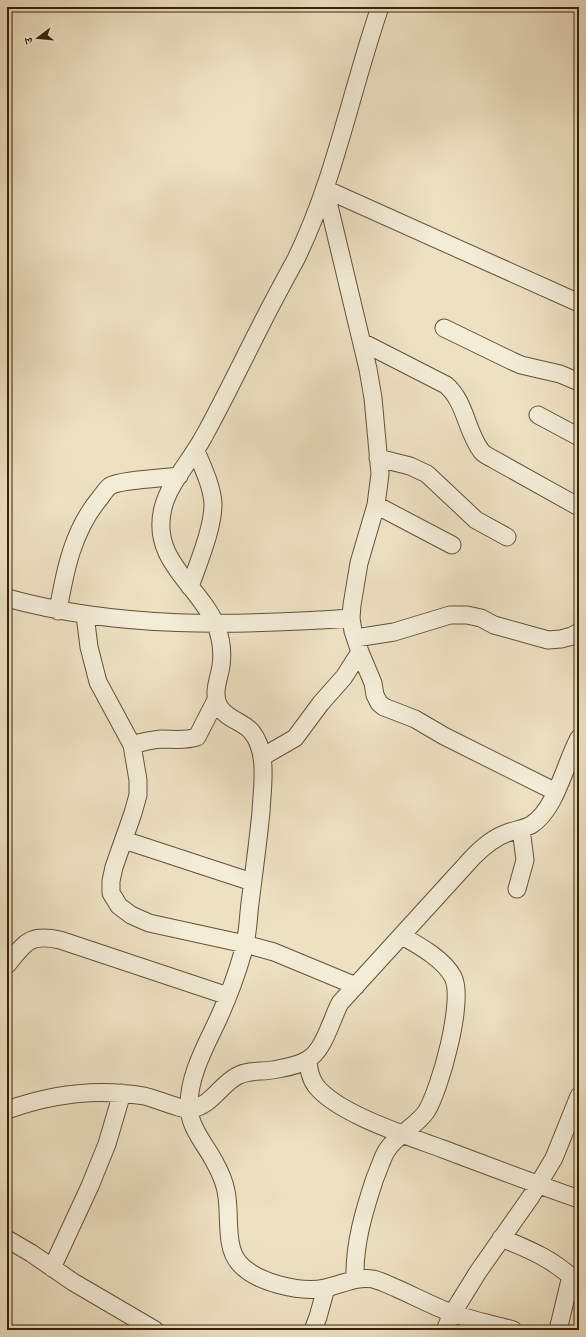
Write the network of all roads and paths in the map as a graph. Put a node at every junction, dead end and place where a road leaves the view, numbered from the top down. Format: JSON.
{"nodes":[{"id":1,"x":380,"y":7,"type":"edge"},
{"id":2,"x":325,"y":189,"type":"junction"},
{"id":3,"x":579,"y":303,"type":"edge"},
{"id":4,"x":444,"y":328,"type":"dead end"},
{"id":5,"x":362,"y":342,"type":"junction"},
{"id":6,"x":579,"y":382,"type":"edge"},
{"id":7,"x":538,"y":415,"type":"dead end"},
{"id":8,"x":579,"y":437,"type":"edge"},
{"id":9,"x":196,"y":451,"type":"junction"},
{"id":10,"x":378,"y":458,"type":"junction"},
{"id":11,"x":179,"y":476,"type":"junction"},
{"id":12,"x":376,"y":505,"type":"junction"},
{"id":13,"x":579,"y":507,"type":"edge"},
{"id":14,"x":507,"y":537,"type":"dead end"},
{"id":15,"x":452,"y":544,"type":"dead end"},
{"id":16,"x":190,"y":587,"type":"junction"},
{"id":17,"x":7,"y":598,"type":"edge"},
{"id":18,"x":58,"y":611,"type":"junction"},
{"id":19,"x":85,"y":615,"type":"junction"},
{"id":20,"x":352,"y":618,"type":"junction"},
{"id":21,"x":215,"y":623,"type":"junction"},
{"id":22,"x":579,"y":632,"type":"edge"},
{"id":23,"x":358,"y":645,"type":"junction"},
{"id":24,"x":216,"y":700,"type":"junction"},
{"id":25,"x":579,"y":738,"type":"edge"},
{"id":26,"x":132,"y":745,"type":"junction"},
{"id":27,"x":262,"y":757,"type":"junction"},
{"id":28,"x":556,"y":792,"type":"junction"},
{"id":29,"x":521,"y":829,"type":"junction"},
{"id":30,"x":124,"y":840,"type":"junction"},
{"id":31,"x":252,"y":882,"type":"junction"},
{"id":32,"x":517,"y":889,"type":"dead end"},
{"id":33,"x":402,"y":936,"type":"junction"},
{"id":34,"x":245,"y":944,"type":"junction"},
{"id":35,"x":7,"y":965,"type":"edge"},
{"id":36,"x":356,"y":986,"type":"junction"},
{"id":37,"x":228,"y":996,"type":"junction"},
{"id":38,"x":308,"y":1060,"type":"junction"},
{"id":39,"x":122,"y":1093,"type":"junction"},
{"id":40,"x":578,"y":1100,"type":"edge"},
{"id":41,"x":7,"y":1110,"type":"edge"},
{"id":42,"x":189,"y":1110,"type":"junction"},
{"id":43,"x":403,"y":1134,"type":"junction"},
{"id":44,"x":538,"y":1185,"type":"junction"},
{"id":45,"x":579,"y":1199,"type":"edge"},
{"id":46,"x":501,"y":1238,"type":"junction"},
{"id":47,"x":7,"y":1240,"type":"edge"},
{"id":48,"x":52,"y":1268,"type":"junction"},
{"id":49,"x":355,"y":1279,"type":"junction"},
{"id":50,"x":575,"y":1280,"type":"edge"},
{"id":51,"x":326,"y":1288,"type":"junction"},
{"id":52,"x":452,"y":1314,"type":"junction"},
{"id":53,"x":155,"y":1330,"type":"edge"},
{"id":54,"x":313,"y":1330,"type":"edge"},
{"id":55,"x":445,"y":1330,"type":"edge"},
{"id":56,"x":513,"y":1330,"type":"edge"},
{"id":57,"x":558,"y":1330,"type":"edge"}],
"edges":[{"from":1,"to":2,"type":"street"},
{"from":2,"to":3,"type":"street"},
{"from":2,"to":5,"type":"street"},
{"from":2,"to":9,"type":"street"},
{"from":4,"to":6,"type":"street"},
{"from":5,"to":10,"type":"street"},
{"from":5,"to":13,"type":"street"},
{"from":7,"to":8,"type":"street"},
{"from":9,"to":11,"type":"street"},
{"from":9,"to":16,"type":"street"},
{"from":10,"to":12,"type":"street"},
{"from":10,"to":14,"type":"street"},
{"from":11,"to":16,"type":"street"},
{"from":11,"to":18,"type":"street"},
{"from":12,"to":15,"type":"street"},
{"from":12,"to":20,"type":"street"},
{"from":16,"to":21,"type":"street"},
{"from":17,"to":18,"type":"street"},
{"from":18,"to":19,"type":"street"},
{"from":19,"to":21,"type":"street"},
{"from":19,"to":26,"type":"street"},
{"from":20,"to":21,"type":"street"},
{"from":20,"to":23,"type":"street"},
{"from":21,"to":24,"type":"street"},
{"from":22,"to":23,"type":"street"},
{"from":23,"to":27,"type":"street"},
{"from":23,"to":28,"type":"street"},
{"from":24,"to":26,"type":"street"},
{"from":24,"to":27,"type":"street"},
{"from":25,"to":28,"type":"street"},
{"from":26,"to":30,"type":"street"},
{"from":27,"to":31,"type":"street"},
{"from":28,"to":29,"type":"street"},
{"from":29,"to":32,"type":"street"},
{"from":29,"to":33,"type":"street"},
{"from":30,"to":31,"type":"street"},
{"from":30,"to":34,"type":"street"},
{"from":31,"to":34,"type":"street"},
{"from":33,"to":36,"type":"street"},
{"from":33,"to":43,"type":"street"},
{"from":34,"to":36,"type":"street"},
{"from":34,"to":37,"type":"street"},
{"from":35,"to":37,"type":"street"},
{"from":36,"to":38,"type":"street"},
{"from":37,"to":42,"type":"street"},
{"from":38,"to":42,"type":"street"},
{"from":38,"to":43,"type":"street"},
{"from":39,"to":41,"type":"street"},
{"from":39,"to":42,"type":"street"},
{"from":39,"to":48,"type":"street"},
{"from":40,"to":44,"type":"street"},
{"from":42,"to":51,"type":"street"},
{"from":43,"to":44,"type":"street"},
{"from":43,"to":49,"type":"street"},
{"from":44,"to":45,"type":"street"},
{"from":44,"to":46,"type":"street"},
{"from":46,"to":50,"type":"street"},
{"from":46,"to":52,"type":"street"},
{"from":47,"to":48,"type":"street"},
{"from":48,"to":53,"type":"street"},
{"from":49,"to":51,"type":"street"},
{"from":49,"to":52,"type":"street"},
{"from":50,"to":57,"type":"street"},
{"from":51,"to":54,"type":"street"},
{"from":52,"to":55,"type":"street"},
{"from":52,"to":56,"type":"street"}]}
